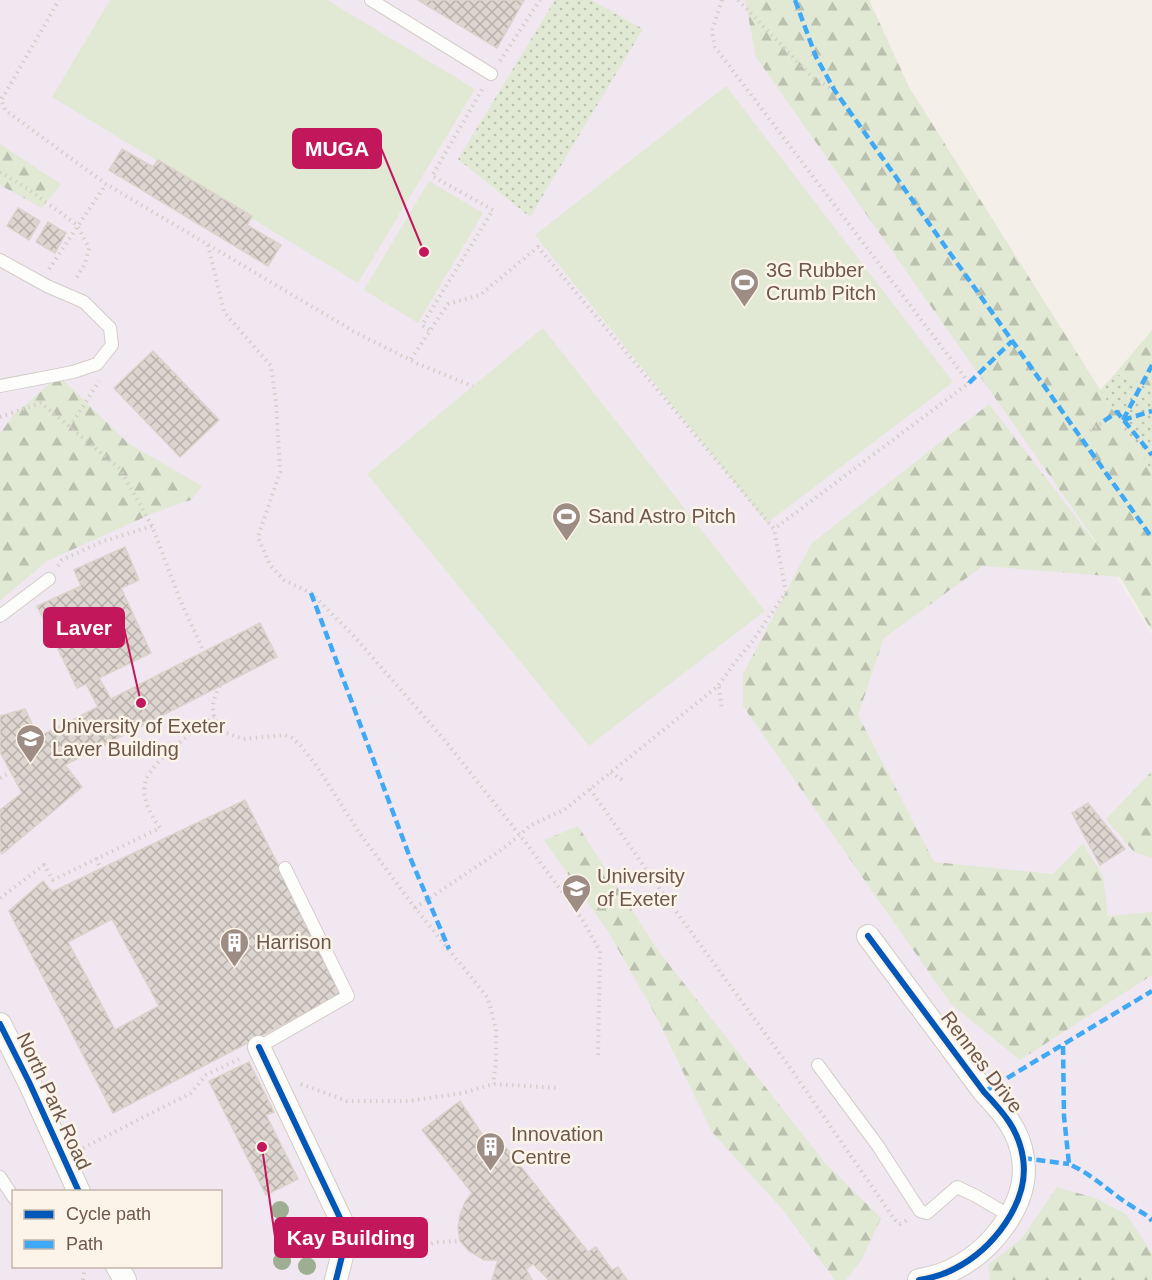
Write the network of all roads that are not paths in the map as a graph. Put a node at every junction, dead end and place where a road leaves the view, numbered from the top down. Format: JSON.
{"nodes":[{"id":1,"x":371,"y":0,"type":"edge"},
{"id":2,"x":491,"y":74,"type":"road end"},
{"id":3,"x":0,"y":260,"type":"edge"},
{"id":4,"x":0,"y":386,"type":"edge"},
{"id":5,"x":49,"y":579,"type":"road end"},
{"id":6,"x":0,"y":616,"type":"edge"},
{"id":7,"x":285,"y":868,"type":"dead end"},
{"id":8,"x":868,"y":936,"type":"dead end"},
{"id":9,"x":0,"y":1024,"type":"edge"},
{"id":10,"x":251,"y":1052,"type":"joint"},
{"id":11,"x":818,"y":1065,"type":"dead end"},
{"id":12,"x":0,"y":1177,"type":"edge"},
{"id":13,"x":79,"y":1190,"type":"edge"},
{"id":14,"x":12,"y":1195,"type":"edge"},
{"id":15,"x":1010,"y":1216,"type":"junction"},
{"id":16,"x":336,"y":1280,"type":"edge"},
{"id":17,"x":919,"y":1280,"type":"edge"}],
"edges":[{"from":1,"to":2,"type":"lane"},
{"from":3,"to":4,"type":"lane"},
{"from":5,"to":6,"type":"lane"},
{"from":7,"to":10,"type":"lane"},
{"from":8,"to":15,"type":"street","name":"Rennes Drive"},
{"from":9,"to":13,"type":"street","name":"North Park Road"},
{"from":10,"to":16,"type":"street"},
{"from":11,"to":15,"type":"lane"},
{"from":12,"to":14,"type":"lane"},
{"from":15,"to":17,"type":"street","name":"Rennes Drive"}]}
